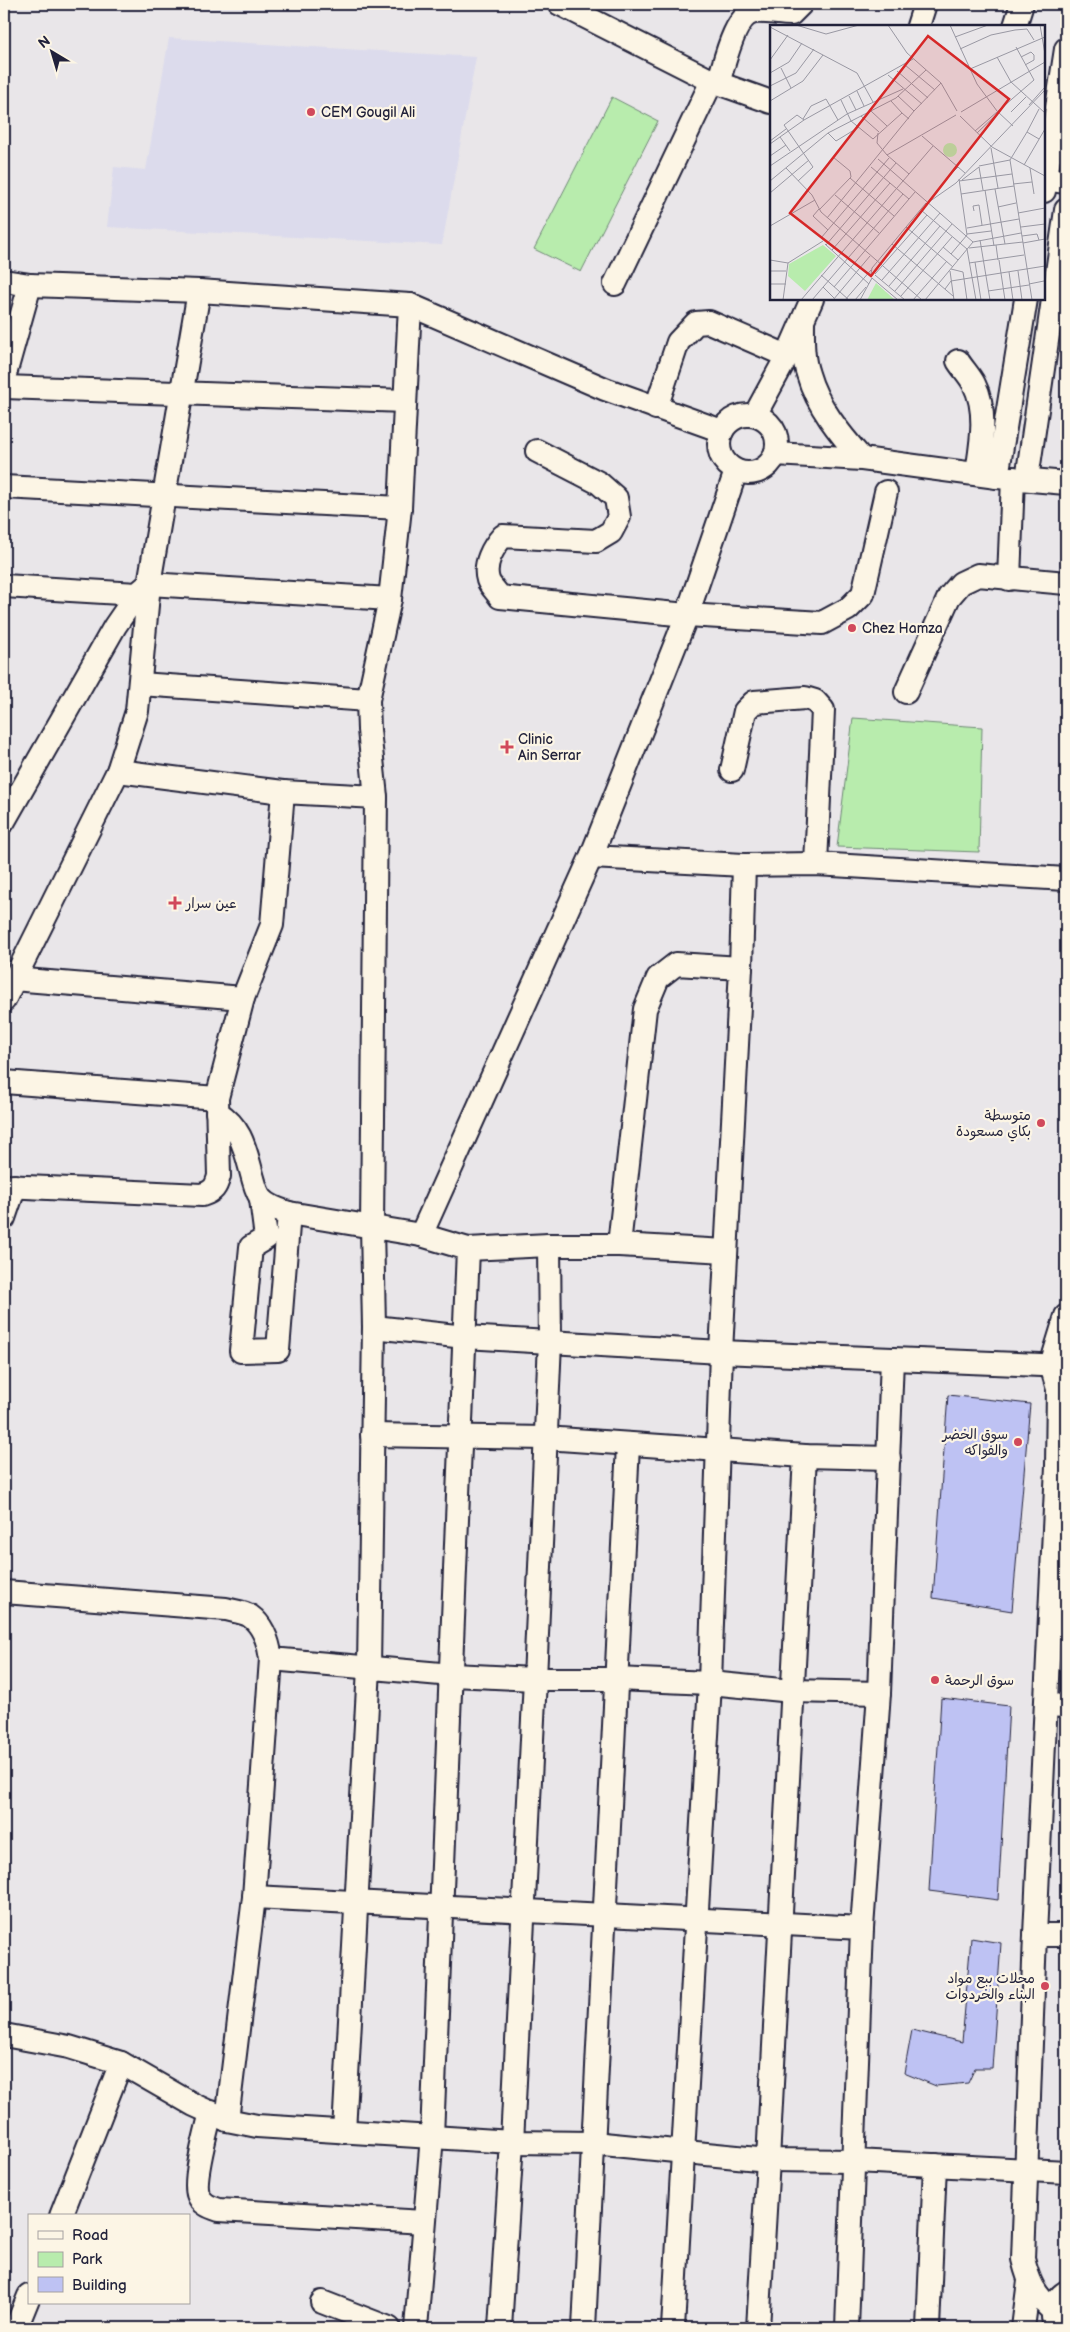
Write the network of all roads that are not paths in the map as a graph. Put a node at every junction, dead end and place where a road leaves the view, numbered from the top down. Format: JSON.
{"nodes":[{"id":1,"x":560,"y":4,"type":"edge"},
{"id":2,"x":802,"y":4,"type":"edge"},
{"id":3,"x":925,"y":4,"type":"edge"},
{"id":4,"x":1022,"y":4,"type":"edge"},
{"id":5,"x":918,"y":25,"type":"edge"},
{"id":6,"x":1015,"y":25,"type":"edge"},
{"id":7,"x":1066,"y":49,"type":"edge"},
{"id":8,"x":715,"y":82,"type":"junction"},
{"id":9,"x":770,"y":102,"type":"edge"},
{"id":10,"x":1050,"y":183,"type":"edge"},
{"id":11,"x":1066,"y":210,"type":"edge"},
{"id":12,"x":4,"y":281,"type":"edge"},
{"id":13,"x":616,"y":284,"type":"dead end"},
{"id":14,"x":30,"y":285,"type":"junction"},
{"id":15,"x":200,"y":291,"type":"junction"},
{"id":16,"x":812,"y":300,"type":"edge"},
{"id":17,"x":1026,"y":300,"type":"edge"},
{"id":18,"x":410,"y":305,"type":"junction"},
{"id":19,"x":803,"y":320,"type":"junction"},
{"id":20,"x":787,"y":356,"type":"junction"},
{"id":21,"x":958,"y":361,"type":"dead end"},
{"id":22,"x":4,"y":378,"type":"edge"},
{"id":23,"x":4,"y":388,"type":"edge"},
{"id":24,"x":182,"y":395,"type":"junction"},
{"id":25,"x":405,"y":401,"type":"junction"},
{"id":26,"x":656,"y":408,"type":"junction"},
{"id":27,"x":755,"y":416,"type":"junction"},
{"id":28,"x":722,"y":431,"type":"junction"},
{"id":29,"x":537,"y":451,"type":"dead end"},
{"id":30,"x":776,"y":454,"type":"junction"},
{"id":31,"x":862,"y":459,"type":"junction"},
{"id":32,"x":736,"y":471,"type":"junction"},
{"id":33,"x":1004,"y":477,"type":"junction"},
{"id":34,"x":1066,"y":483,"type":"edge"},
{"id":35,"x":4,"y":487,"type":"edge"},
{"id":36,"x":886,"y":492,"type":"dead end"},
{"id":37,"x":164,"y":495,"type":"junction"},
{"id":38,"x":400,"y":508,"type":"junction"},
{"id":39,"x":1008,"y":579,"type":"junction"},
{"id":40,"x":1066,"y":583,"type":"edge"},
{"id":41,"x":4,"y":586,"type":"edge"},
{"id":42,"x":143,"y":589,"type":"junction"},
{"id":43,"x":390,"y":599,"type":"junction"},
{"id":44,"x":687,"y":615,"type":"junction"},
{"id":45,"x":140,"y":684,"type":"junction"},
{"id":46,"x":906,"y":692,"type":"dead end"},
{"id":47,"x":368,"y":700,"type":"junction"},
{"id":48,"x":732,"y":770,"type":"dead end"},
{"id":49,"x":118,"y":771,"type":"junction"},
{"id":50,"x":283,"y":792,"type":"junction"},
{"id":51,"x":376,"y":797,"type":"junction"},
{"id":52,"x":4,"y":821,"type":"edge"},
{"id":53,"x":591,"y":857,"type":"junction"},
{"id":54,"x":816,"y":864,"type":"junction"},
{"id":55,"x":744,"y":865,"type":"junction"},
{"id":56,"x":1066,"y":878,"type":"edge"},
{"id":57,"x":741,"y":968,"type":"junction"},
{"id":58,"x":13,"y":979,"type":"junction"},
{"id":59,"x":243,"y":998,"type":"junction"},
{"id":60,"x":4,"y":1000,"type":"edge"},
{"id":61,"x":4,"y":1082,"type":"edge"},
{"id":62,"x":217,"y":1105,"type":"junction"},
{"id":63,"x":9,"y":1186,"type":"edge"},
{"id":64,"x":261,"y":1198,"type":"junction"},
{"id":65,"x":289,"y":1214,"type":"junction"},
{"id":66,"x":4,"y":1218,"type":"edge"},
{"id":67,"x":372,"y":1226,"type":"junction"},
{"id":68,"x":421,"y":1236,"type":"junction"},
{"id":69,"x":549,"y":1245,"type":"junction"},
{"id":70,"x":619,"y":1245,"type":"junction"},
{"id":71,"x":468,"y":1249,"type":"junction"},
{"id":72,"x":726,"y":1251,"type":"junction"},
{"id":73,"x":1066,"y":1316,"type":"edge"},
{"id":74,"x":374,"y":1327,"type":"junction"},
{"id":75,"x":465,"y":1337,"type":"junction"},
{"id":76,"x":550,"y":1342,"type":"junction"},
{"id":77,"x":721,"y":1352,"type":"junction"},
{"id":78,"x":892,"y":1359,"type":"junction"},
{"id":79,"x":1061,"y":1373,"type":"edge"},
{"id":80,"x":372,"y":1435,"type":"junction"},
{"id":81,"x":460,"y":1437,"type":"junction"},
{"id":82,"x":545,"y":1438,"type":"junction"},
{"id":83,"x":628,"y":1445,"type":"junction"},
{"id":84,"x":718,"y":1451,"type":"junction"},
{"id":85,"x":804,"y":1456,"type":"junction"},
{"id":86,"x":889,"y":1458,"type":"junction"},
{"id":87,"x":1062,"y":1466,"type":"edge"},
{"id":88,"x":4,"y":1592,"type":"edge"},
{"id":89,"x":271,"y":1659,"type":"junction"},
{"id":90,"x":369,"y":1668,"type":"junction"},
{"id":91,"x":452,"y":1675,"type":"junction"},
{"id":92,"x":535,"y":1679,"type":"junction"},
{"id":93,"x":616,"y":1679,"type":"junction"},
{"id":94,"x":710,"y":1683,"type":"junction"},
{"id":95,"x":792,"y":1691,"type":"junction"},
{"id":96,"x":879,"y":1693,"type":"junction"},
{"id":97,"x":1056,"y":1705,"type":"edge"},
{"id":98,"x":254,"y":1897,"type":"junction"},
{"id":99,"x":357,"y":1902,"type":"junction"},
{"id":100,"x":440,"y":1906,"type":"junction"},
{"id":101,"x":522,"y":1910,"type":"junction"},
{"id":102,"x":605,"y":1914,"type":"junction"},
{"id":103,"x":696,"y":1918,"type":"junction"},
{"id":104,"x":780,"y":1923,"type":"junction"},
{"id":105,"x":862,"y":1928,"type":"junction"},
{"id":106,"x":1035,"y":1934,"type":"junction"},
{"id":107,"x":1066,"y":1935,"type":"edge"},
{"id":108,"x":4,"y":2034,"type":"edge"},
{"id":109,"x":121,"y":2063,"type":"junction"},
{"id":110,"x":219,"y":2116,"type":"junction"},
{"id":111,"x":344,"y":2132,"type":"junction"},
{"id":112,"x":432,"y":2136,"type":"junction"},
{"id":113,"x":512,"y":2142,"type":"junction"},
{"id":114,"x":593,"y":2143,"type":"junction"},
{"id":115,"x":682,"y":2152,"type":"junction"},
{"id":116,"x":768,"y":2160,"type":"junction"},
{"id":117,"x":855,"y":2161,"type":"junction"},
{"id":118,"x":935,"y":2165,"type":"junction"},
{"id":119,"x":1026,"y":2170,"type":"junction"},
{"id":120,"x":1066,"y":2172,"type":"edge"},
{"id":121,"x":61,"y":2214,"type":"edge"},
{"id":122,"x":424,"y":2222,"type":"junction"},
{"id":123,"x":1029,"y":2281,"type":"junction"},
{"id":124,"x":1066,"y":2292,"type":"edge"},
{"id":125,"x":28,"y":2298,"type":"edge"},
{"id":126,"x":322,"y":2302,"type":"dead end"},
{"id":127,"x":1055,"y":2320,"type":"edge"},
{"id":128,"x":16,"y":2328,"type":"edge"},
{"id":129,"x":389,"y":2328,"type":"edge"},
{"id":130,"x":416,"y":2328,"type":"edge"},
{"id":131,"x":500,"y":2328,"type":"edge"},
{"id":132,"x":584,"y":2328,"type":"edge"},
{"id":133,"x":673,"y":2328,"type":"edge"},
{"id":134,"x":758,"y":2328,"type":"edge"},
{"id":135,"x":847,"y":2328,"type":"edge"},
{"id":136,"x":928,"y":2328,"type":"edge"},
{"id":137,"x":1023,"y":2328,"type":"edge"}],
"edges":[{"from":1,"to":8,"type":"street"},
{"from":2,"to":8,"type":"street"},
{"from":3,"to":5,"type":"street"},
{"from":4,"to":6,"type":"street"},
{"from":7,"to":10,"type":"street"},
{"from":8,"to":9,"type":"street"},
{"from":8,"to":13,"type":"street"},
{"from":11,"to":33,"type":"street"},
{"from":12,"to":14,"type":"street"},
{"from":14,"to":15,"type":"street"},
{"from":14,"to":22,"type":"street"},
{"from":15,"to":18,"type":"street"},
{"from":15,"to":24,"type":"street"},
{"from":16,"to":19,"type":"street"},
{"from":17,"to":33,"type":"street"},
{"from":18,"to":25,"type":"street"},
{"from":18,"to":26,"type":"street"},
{"from":19,"to":20,"type":"street"},
{"from":19,"to":31,"type":"street"},
{"from":20,"to":26,"type":"street"},
{"from":20,"to":27,"type":"street"},
{"from":21,"to":33,"type":"street"},
{"from":23,"to":24,"type":"street"},
{"from":24,"to":25,"type":"street"},
{"from":24,"to":37,"type":"street"},
{"from":25,"to":38,"type":"street"},
{"from":26,"to":28,"type":"street"},
{"from":27,"to":28,"type":"street"},
{"from":27,"to":30,"type":"street"},
{"from":28,"to":32,"type":"street"},
{"from":29,"to":44,"type":"street"},
{"from":30,"to":31,"type":"street"},
{"from":30,"to":32,"type":"street"},
{"from":31,"to":33,"type":"street"},
{"from":32,"to":44,"type":"street"},
{"from":33,"to":34,"type":"street"},
{"from":33,"to":39,"type":"street"},
{"from":35,"to":37,"type":"street"},
{"from":36,"to":44,"type":"street"},
{"from":37,"to":38,"type":"street"},
{"from":37,"to":42,"type":"street"},
{"from":38,"to":43,"type":"street"},
{"from":39,"to":40,"type":"street"},
{"from":39,"to":46,"type":"street"},
{"from":41,"to":42,"type":"street"},
{"from":42,"to":43,"type":"street"},
{"from":42,"to":45,"type":"street"},
{"from":42,"to":52,"type":"street"},
{"from":43,"to":47,"type":"street"},
{"from":44,"to":53,"type":"street"},
{"from":45,"to":47,"type":"street"},
{"from":45,"to":49,"type":"street"},
{"from":47,"to":51,"type":"street"},
{"from":48,"to":54,"type":"street"},
{"from":49,"to":50,"type":"street"},
{"from":49,"to":58,"type":"street"},
{"from":50,"to":51,"type":"street"},
{"from":50,"to":59,"type":"street"},
{"from":51,"to":67,"type":"street"},
{"from":53,"to":55,"type":"street"},
{"from":53,"to":68,"type":"street"},
{"from":54,"to":55,"type":"street"},
{"from":54,"to":56,"type":"street"},
{"from":55,"to":57,"type":"street"},
{"from":57,"to":70,"type":"street"},
{"from":57,"to":72,"type":"street"},
{"from":58,"to":59,"type":"street"},
{"from":58,"to":60,"type":"street"},
{"from":59,"to":62,"type":"street"},
{"from":61,"to":62,"type":"street"},
{"from":62,"to":63,"type":"street"},
{"from":62,"to":64,"type":"street"},
{"from":63,"to":66,"type":"street"},
{"from":64,"to":65,"type":"street"},
{"from":64,"to":65,"type":"street"},
{"from":65,"to":67,"type":"street"},
{"from":67,"to":68,"type":"street"},
{"from":67,"to":74,"type":"street"},
{"from":68,"to":71,"type":"street"},
{"from":69,"to":70,"type":"street"},
{"from":69,"to":71,"type":"street"},
{"from":69,"to":76,"type":"street"},
{"from":70,"to":72,"type":"street"},
{"from":71,"to":75,"type":"street"},
{"from":72,"to":77,"type":"street"},
{"from":73,"to":79,"type":"street"},
{"from":74,"to":75,"type":"street"},
{"from":74,"to":80,"type":"street"},
{"from":75,"to":76,"type":"street"},
{"from":75,"to":81,"type":"street"},
{"from":76,"to":77,"type":"street"},
{"from":76,"to":82,"type":"street"},
{"from":77,"to":78,"type":"street"},
{"from":77,"to":84,"type":"street"},
{"from":78,"to":79,"type":"street"},
{"from":78,"to":86,"type":"street"},
{"from":79,"to":87,"type":"street"},
{"from":80,"to":81,"type":"street"},
{"from":80,"to":90,"type":"street"},
{"from":81,"to":82,"type":"street"},
{"from":81,"to":91,"type":"street"},
{"from":82,"to":83,"type":"street"},
{"from":82,"to":92,"type":"street"},
{"from":83,"to":84,"type":"street"},
{"from":83,"to":93,"type":"street"},
{"from":84,"to":85,"type":"street"},
{"from":84,"to":94,"type":"street"},
{"from":85,"to":86,"type":"street"},
{"from":85,"to":95,"type":"street"},
{"from":86,"to":96,"type":"street"},
{"from":87,"to":97,"type":"street"},
{"from":88,"to":89,"type":"street"},
{"from":89,"to":90,"type":"street"},
{"from":89,"to":98,"type":"street"},
{"from":90,"to":91,"type":"street"},
{"from":90,"to":99,"type":"street"},
{"from":91,"to":92,"type":"street"},
{"from":91,"to":100,"type":"street"},
{"from":92,"to":93,"type":"street"},
{"from":92,"to":101,"type":"street"},
{"from":93,"to":94,"type":"street"},
{"from":93,"to":102,"type":"street"},
{"from":94,"to":95,"type":"street"},
{"from":94,"to":103,"type":"street"},
{"from":95,"to":96,"type":"street"},
{"from":95,"to":104,"type":"street"},
{"from":96,"to":105,"type":"street"},
{"from":97,"to":106,"type":"street"},
{"from":98,"to":99,"type":"street"},
{"from":98,"to":110,"type":"street"},
{"from":99,"to":100,"type":"street"},
{"from":99,"to":111,"type":"street"},
{"from":100,"to":101,"type":"street"},
{"from":100,"to":112,"type":"street"},
{"from":101,"to":102,"type":"street"},
{"from":101,"to":113,"type":"street"},
{"from":102,"to":103,"type":"street"},
{"from":102,"to":114,"type":"street"},
{"from":103,"to":104,"type":"street"},
{"from":103,"to":115,"type":"street"},
{"from":104,"to":105,"type":"street"},
{"from":104,"to":116,"type":"street"},
{"from":105,"to":117,"type":"street"},
{"from":106,"to":107,"type":"street"},
{"from":106,"to":119,"type":"street"},
{"from":108,"to":109,"type":"street"},
{"from":109,"to":110,"type":"street"},
{"from":109,"to":121,"type":"street"},
{"from":110,"to":111,"type":"street"},
{"from":110,"to":122,"type":"street"},
{"from":111,"to":112,"type":"street"},
{"from":112,"to":113,"type":"street"},
{"from":112,"to":122,"type":"street"},
{"from":113,"to":114,"type":"street"},
{"from":113,"to":131,"type":"street"},
{"from":114,"to":115,"type":"street"},
{"from":114,"to":132,"type":"street"},
{"from":115,"to":116,"type":"street"},
{"from":115,"to":133,"type":"street"},
{"from":116,"to":117,"type":"street"},
{"from":116,"to":134,"type":"street"},
{"from":117,"to":118,"type":"street"},
{"from":117,"to":135,"type":"street"},
{"from":118,"to":119,"type":"street"},
{"from":118,"to":136,"type":"street"},
{"from":119,"to":120,"type":"street"},
{"from":119,"to":123,"type":"street"},
{"from":122,"to":130,"type":"street"},
{"from":123,"to":127,"type":"street"},
{"from":123,"to":137,"type":"street"},
{"from":124,"to":127,"type":"street"},
{"from":125,"to":128,"type":"street"},
{"from":126,"to":129,"type":"street"}]}
